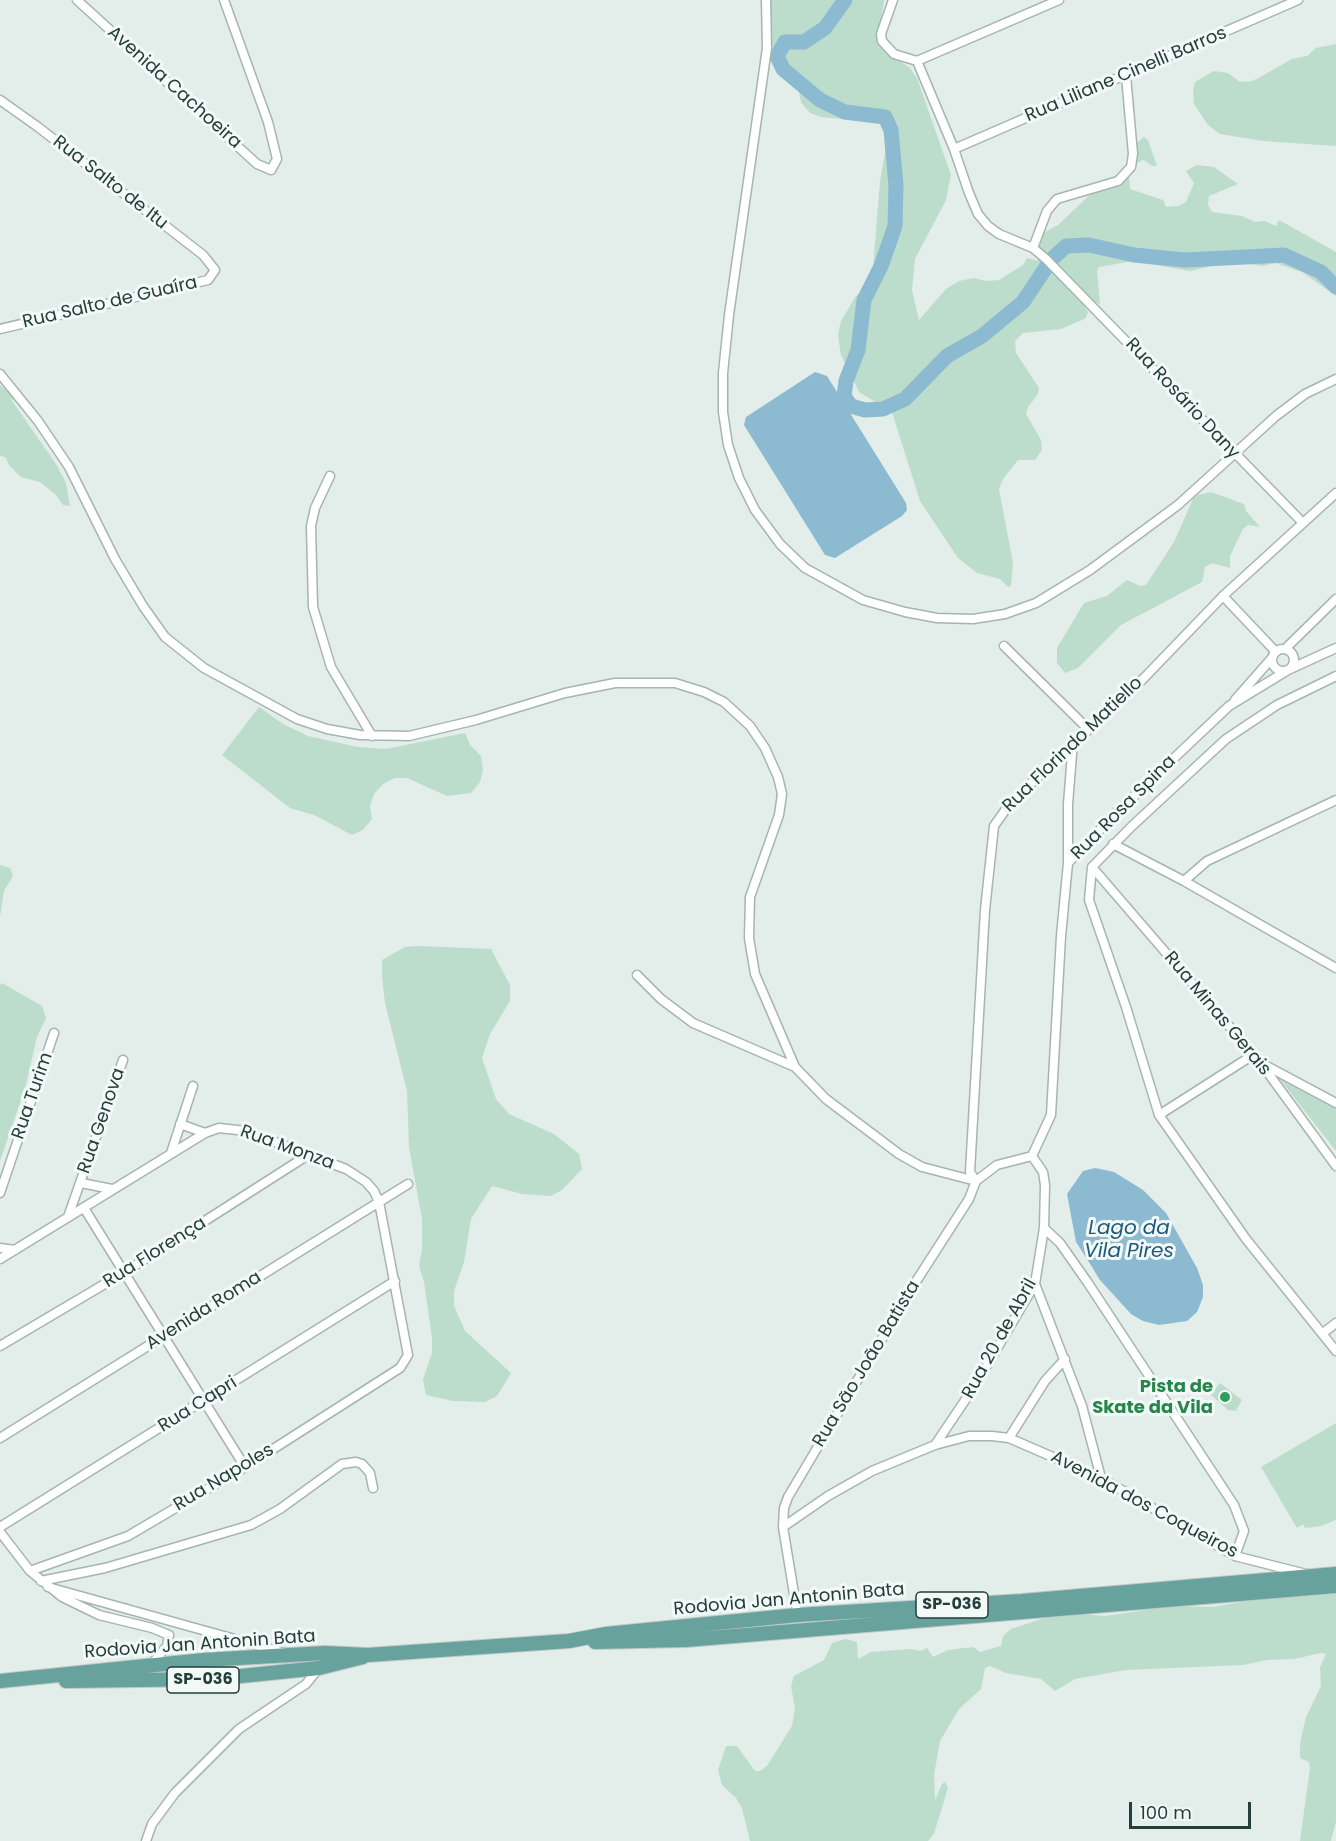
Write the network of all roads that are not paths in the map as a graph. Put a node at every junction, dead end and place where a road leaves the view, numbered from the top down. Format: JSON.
{"nodes":[{"id":1,"x":77,"y":0,"type":"edge"},
{"id":2,"x":224,"y":0,"type":"edge"},
{"id":3,"x":766,"y":0,"type":"edge"},
{"id":4,"x":893,"y":0,"type":"edge"},
{"id":5,"x":1059,"y":0,"type":"edge"},
{"id":6,"x":1298,"y":0,"type":"edge"},
{"id":7,"x":917,"y":61,"type":"junction"},
{"id":8,"x":1126,"y":76,"type":"junction"},
{"id":9,"x":0,"y":100,"type":"edge"},
{"id":10,"x":954,"y":149,"type":"junction"},
{"id":11,"x":1033,"y":248,"type":"junction"},
{"id":12,"x":215,"y":270,"type":"joint"},
{"id":13,"x":0,"y":329,"type":"edge"},
{"id":14,"x":0,"y":374,"type":"edge"},
{"id":15,"x":1336,"y":379,"type":"edge"},
{"id":16,"x":1233,"y":454,"type":"junction"},
{"id":17,"x":330,"y":476,"type":"dead end"},
{"id":18,"x":1336,"y":493,"type":"edge"},
{"id":19,"x":1303,"y":523,"type":"junction"},
{"id":20,"x":1223,"y":596,"type":"junction"},
{"id":21,"x":1336,"y":599,"type":"edge"},
{"id":22,"x":1004,"y":646,"type":"dead end"},
{"id":23,"x":1336,"y":648,"type":"edge"},
{"id":24,"x":1285,"y":649,"type":"junction"},
{"id":25,"x":1274,"y":655,"type":"junction"},
{"id":26,"x":1288,"y":670,"type":"junction"},
{"id":27,"x":1336,"y":676,"type":"edge"},
{"id":28,"x":1229,"y":706,"type":"junction"},
{"id":29,"x":1087,"y":728,"type":"junction"},
{"id":30,"x":372,"y":736,"type":"junction"},
{"id":31,"x":1073,"y":742,"type":"junction"},
{"id":32,"x":1336,"y":800,"type":"edge"},
{"id":33,"x":1113,"y":844,"type":"junction"},
{"id":34,"x":1068,"y":863,"type":"junction"},
{"id":35,"x":1092,"y":867,"type":"junction"},
{"id":36,"x":1184,"y":881,"type":"junction"},
{"id":37,"x":1336,"y":968,"type":"edge"},
{"id":38,"x":637,"y":975,"type":"dead end"},
{"id":39,"x":54,"y":1033,"type":"dead end"},
{"id":40,"x":1252,"y":1055,"type":"junction"},
{"id":41,"x":123,"y":1059,"type":"dead end"},
{"id":42,"x":1260,"y":1062,"type":"junction"},
{"id":43,"x":795,"y":1066,"type":"junction"},
{"id":44,"x":193,"y":1086,"type":"dead end"},
{"id":45,"x":1336,"y":1103,"type":"edge"},
{"id":46,"x":1159,"y":1115,"type":"junction"},
{"id":47,"x":180,"y":1124,"type":"junction"},
{"id":48,"x":205,"y":1133,"type":"junction"},
{"id":49,"x":171,"y":1153,"type":"junction"},
{"id":50,"x":308,"y":1155,"type":"junction"},
{"id":51,"x":1032,"y":1156,"type":"junction"},
{"id":52,"x":1336,"y":1166,"type":"edge"},
{"id":53,"x":976,"y":1181,"type":"junction"},
{"id":54,"x":81,"y":1183,"type":"junction"},
{"id":55,"x":408,"y":1184,"type":"dead end"},
{"id":56,"x":112,"y":1189,"type":"junction"},
{"id":57,"x":0,"y":1192,"type":"edge"},
{"id":58,"x":379,"y":1202,"type":"junction"},
{"id":59,"x":84,"y":1208,"type":"junction"},
{"id":60,"x":68,"y":1216,"type":"junction"},
{"id":61,"x":1044,"y":1228,"type":"junction"},
{"id":62,"x":0,"y":1248,"type":"edge"},
{"id":63,"x":15,"y":1250,"type":"junction"},
{"id":64,"x":0,"y":1259,"type":"edge"},
{"id":65,"x":125,"y":1272,"type":"junction"},
{"id":66,"x":395,"y":1281,"type":"junction"},
{"id":67,"x":1035,"y":1284,"type":"junction"},
{"id":68,"x":1336,"y":1323,"type":"edge"},
{"id":69,"x":1323,"y":1333,"type":"junction"},
{"id":70,"x":164,"y":1336,"type":"junction"},
{"id":71,"x":0,"y":1346,"type":"edge"},
{"id":72,"x":1336,"y":1352,"type":"edge"},
{"id":73,"x":1065,"y":1359,"type":"junction"},
{"id":74,"x":406,"y":1362,"type":"joint"},
{"id":75,"x":205,"y":1402,"type":"junction"},
{"id":76,"x":0,"y":1438,"type":"edge"},
{"id":77,"x":1009,"y":1438,"type":"junction"},
{"id":78,"x":935,"y":1445,"type":"junction"},
{"id":79,"x":245,"y":1467,"type":"junction"},
{"id":80,"x":1101,"y":1478,"type":"junction"},
{"id":81,"x":373,"y":1488,"type":"dead end"},
{"id":82,"x":0,"y":1527,"type":"edge"},
{"id":83,"x":783,"y":1527,"type":"junction"},
{"id":84,"x":0,"y":1532,"type":"edge"},
{"id":85,"x":1235,"y":1556,"type":"junction"},
{"id":86,"x":30,"y":1571,"type":"junction"},
{"id":87,"x":1336,"y":1574,"type":"edge"},
{"id":88,"x":1312,"y":1576,"type":"junction"},
{"id":89,"x":45,"y":1584,"type":"junction"},
{"id":90,"x":1336,"y":1586,"type":"edge"},
{"id":91,"x":798,"y":1615,"type":"junction"},
{"id":92,"x":801,"y":1630,"type":"junction"},
{"id":93,"x":569,"y":1641,"type":"junction"},
{"id":94,"x":291,"y":1655,"type":"junction"},
{"id":95,"x":368,"y":1655,"type":"junction"},
{"id":96,"x":151,"y":1665,"type":"junction"},
{"id":97,"x":319,"y":1668,"type":"junction"},
{"id":98,"x":291,"y":1671,"type":"junction"},
{"id":99,"x":36,"y":1679,"type":"junction"},
{"id":100,"x":0,"y":1681,"type":"edge"},
{"id":101,"x":155,"y":1682,"type":"junction"},
{"id":102,"x":146,"y":1841,"type":"edge"}],
"edges":[{"from":1,"to":2,"type":"street","name":"Avenida Cachoeira"},
{"from":3,"to":16,"type":"street"},
{"from":4,"to":7,"type":"street"},
{"from":5,"to":7,"type":"street"},
{"from":6,"to":8,"type":"street","name":"Rua Liliane Cinelli Barros"},
{"from":7,"to":10,"type":"street","name":"Rua Rosário Dany"},
{"from":8,"to":10,"type":"street","name":"Rua Liliane Cinelli Barros"},
{"from":8,"to":11,"type":"street"},
{"from":9,"to":12,"type":"street","name":"Rua Salto de Itu"},
{"from":10,"to":11,"type":"street","name":"Rua Rosário Dany"},
{"from":11,"to":16,"type":"street","name":"Rua Rosário Dany"},
{"from":12,"to":13,"type":"street","name":"Rua Salto de Guaíra"},
{"from":14,"to":30,"type":"street"},
{"from":15,"to":16,"type":"street"},
{"from":16,"to":19,"type":"street","name":"Rua Rosário Dany"},
{"from":17,"to":30,"type":"street"},
{"from":18,"to":19,"type":"street","name":"Rua Florindo Matiello"},
{"from":19,"to":20,"type":"street","name":"Rua Florindo Matiello"},
{"from":20,"to":25,"type":"street"},
{"from":20,"to":29,"type":"street","name":"Rua Florindo Matiello"},
{"from":21,"to":24,"type":"street"},
{"from":22,"to":29,"type":"street"},
{"from":23,"to":26,"type":"street","name":"Rua Rosa Spina"},
{"from":24,"to":25,"type":"street"},
{"from":24,"to":26,"type":"street"},
{"from":25,"to":26,"type":"street"},
{"from":25,"to":28,"type":"street"},
{"from":26,"to":28,"type":"street","name":"Rua Rosa Spina"},
{"from":27,"to":33,"type":"street"},
{"from":28,"to":34,"type":"street","name":"Rua Rosa Spina"},
{"from":29,"to":31,"type":"street","name":"Rua Florindo Matiello"},
{"from":30,"to":43,"type":"street"},
{"from":31,"to":34,"type":"street"},
{"from":31,"to":53,"type":"street","name":"Rua Florindo Matiello"},
{"from":32,"to":36,"type":"street"},
{"from":33,"to":35,"type":"street"},
{"from":33,"to":36,"type":"street"},
{"from":34,"to":51,"type":"street","name":"Rua Rosa Spina"},
{"from":35,"to":40,"type":"street","name":"Rua Minas Gerais"},
{"from":35,"to":46,"type":"street"},
{"from":36,"to":37,"type":"street"},
{"from":38,"to":43,"type":"street"},
{"from":39,"to":57,"type":"street","name":"Rua Turim"},
{"from":40,"to":42,"type":"street","name":"Rua Minas Gerais"},
{"from":40,"to":46,"type":"street"},
{"from":41,"to":54,"type":"street","name":"Rua Genova"},
{"from":42,"to":45,"type":"street"},
{"from":42,"to":52,"type":"street","name":"Rua Minas Gerais"},
{"from":43,"to":53,"type":"street"},
{"from":44,"to":47,"type":"street"},
{"from":46,"to":69,"type":"street"},
{"from":47,"to":48,"type":"street"},
{"from":47,"to":49,"type":"street"},
{"from":48,"to":49,"type":"street","name":"Rua Monza"},
{"from":48,"to":50,"type":"street","name":"Rua Monza"},
{"from":49,"to":56,"type":"street","name":"Rua Monza"},
{"from":50,"to":58,"type":"street","name":"Rua Monza"},
{"from":50,"to":65,"type":"street","name":"Rua Florença"},
{"from":51,"to":53,"type":"street"},
{"from":51,"to":61,"type":"street","name":"Rua 20 de Abril"},
{"from":53,"to":83,"type":"street","name":"Rua São João Batista"},
{"from":54,"to":56,"type":"street","name":"Rua Genova"},
{"from":54,"to":60,"type":"street","name":"Rua Genova"},
{"from":55,"to":58,"type":"street","name":"Avenida Roma"},
{"from":56,"to":59,"type":"street","name":"Rua Monza"},
{"from":58,"to":66,"type":"street","name":"Rua Monza"},
{"from":58,"to":70,"type":"street","name":"Avenida Roma"},
{"from":59,"to":60,"type":"street","name":"Rua Monza"},
{"from":59,"to":65,"type":"street"},
{"from":60,"to":63,"type":"street","name":"Rua Monza"},
{"from":61,"to":67,"type":"street","name":"Rua 20 de Abril"},
{"from":61,"to":85,"type":"street"},
{"from":62,"to":63,"type":"street"},
{"from":63,"to":64,"type":"street","name":"Rua Monza"},
{"from":65,"to":70,"type":"street"},
{"from":65,"to":71,"type":"street","name":"Rua Florença"},
{"from":66,"to":74,"type":"street","name":"Rua Monza"},
{"from":66,"to":75,"type":"street","name":"Rua Capri"},
{"from":67,"to":73,"type":"street"},
{"from":67,"to":78,"type":"street","name":"Rua 20 de Abril"},
{"from":68,"to":69,"type":"street"},
{"from":69,"to":72,"type":"street"},
{"from":70,"to":75,"type":"street"},
{"from":70,"to":76,"type":"street","name":"Avenida Roma"},
{"from":73,"to":77,"type":"street"},
{"from":73,"to":80,"type":"street"},
{"from":74,"to":79,"type":"street","name":"Rua Napoles"},
{"from":75,"to":79,"type":"street"},
{"from":75,"to":82,"type":"street","name":"Rua Capri"},
{"from":77,"to":78,"type":"street","name":"Avenida dos Coqueiros"},
{"from":77,"to":80,"type":"street","name":"Avenida dos Coqueiros"},
{"from":78,"to":83,"type":"street","name":"Avenida dos Coqueiros"},
{"from":79,"to":86,"type":"street","name":"Rua Napoles"},
{"from":80,"to":85,"type":"street","name":"Avenida dos Coqueiros"},
{"from":81,"to":89,"type":"street"},
{"from":83,"to":91,"type":"street","name":"Rua São João Batista"},
{"from":84,"to":86,"type":"street"},
{"from":85,"to":88,"type":"street","name":"Avenida dos Coqueiros"},
{"from":86,"to":89,"type":"street"},
{"from":87,"to":88,"type":"main road","name":"Rodovia Jan Antonin Bata","number":"SP-036"},
{"from":88,"to":91,"type":"main road","name":"Rodovia Jan Antonin Bata","number":"SP-036"},
{"from":89,"to":94,"type":"street"},
{"from":89,"to":96,"type":"street"},
{"from":90,"to":92,"type":"main road","name":"Rodovia Jan Antonin Bata","number":"SP-036"},
{"from":91,"to":92,"type":"street","name":"Rua São João Batista"},
{"from":91,"to":93,"type":"main road","name":"Rodovia Jan Antonin Bata","number":"SP-036"},
{"from":92,"to":93,"type":"main road","name":"Rodovia Jan Antonin Bata","number":"SP-036"},
{"from":93,"to":95,"type":"main road","name":"Rodovia Jan Antonin Bata","number":"SP-036"},
{"from":94,"to":95,"type":"main road","name":"Rodovia Jan Antonin Bata","number":"SP-036"},
{"from":94,"to":96,"type":"main road","name":"Rodovia Jan Antonin Bata","number":"SP-036"},
{"from":94,"to":98,"type":"main road"},
{"from":95,"to":97,"type":"main road","name":"Rodovia Jan Antonin Bata","number":"SP-036"},
{"from":96,"to":99,"type":"main road","name":"Rodovia Jan Antonin Bata","number":"SP-036"},
{"from":96,"to":101,"type":"main road"},
{"from":97,"to":98,"type":"main road","name":"Rodovia Jan Antonin Bata","number":"SP-036"},
{"from":97,"to":102,"type":"street"},
{"from":98,"to":101,"type":"main road","name":"Rodovia Jan Antonin Bata","number":"SP-036"},
{"from":99,"to":100,"type":"main road","name":"Rodovia Jan Antonin Bata","number":"SP-036"},
{"from":99,"to":101,"type":"main road","name":"Rodovia Jan Antonin Bata","number":"SP-036"}]}
